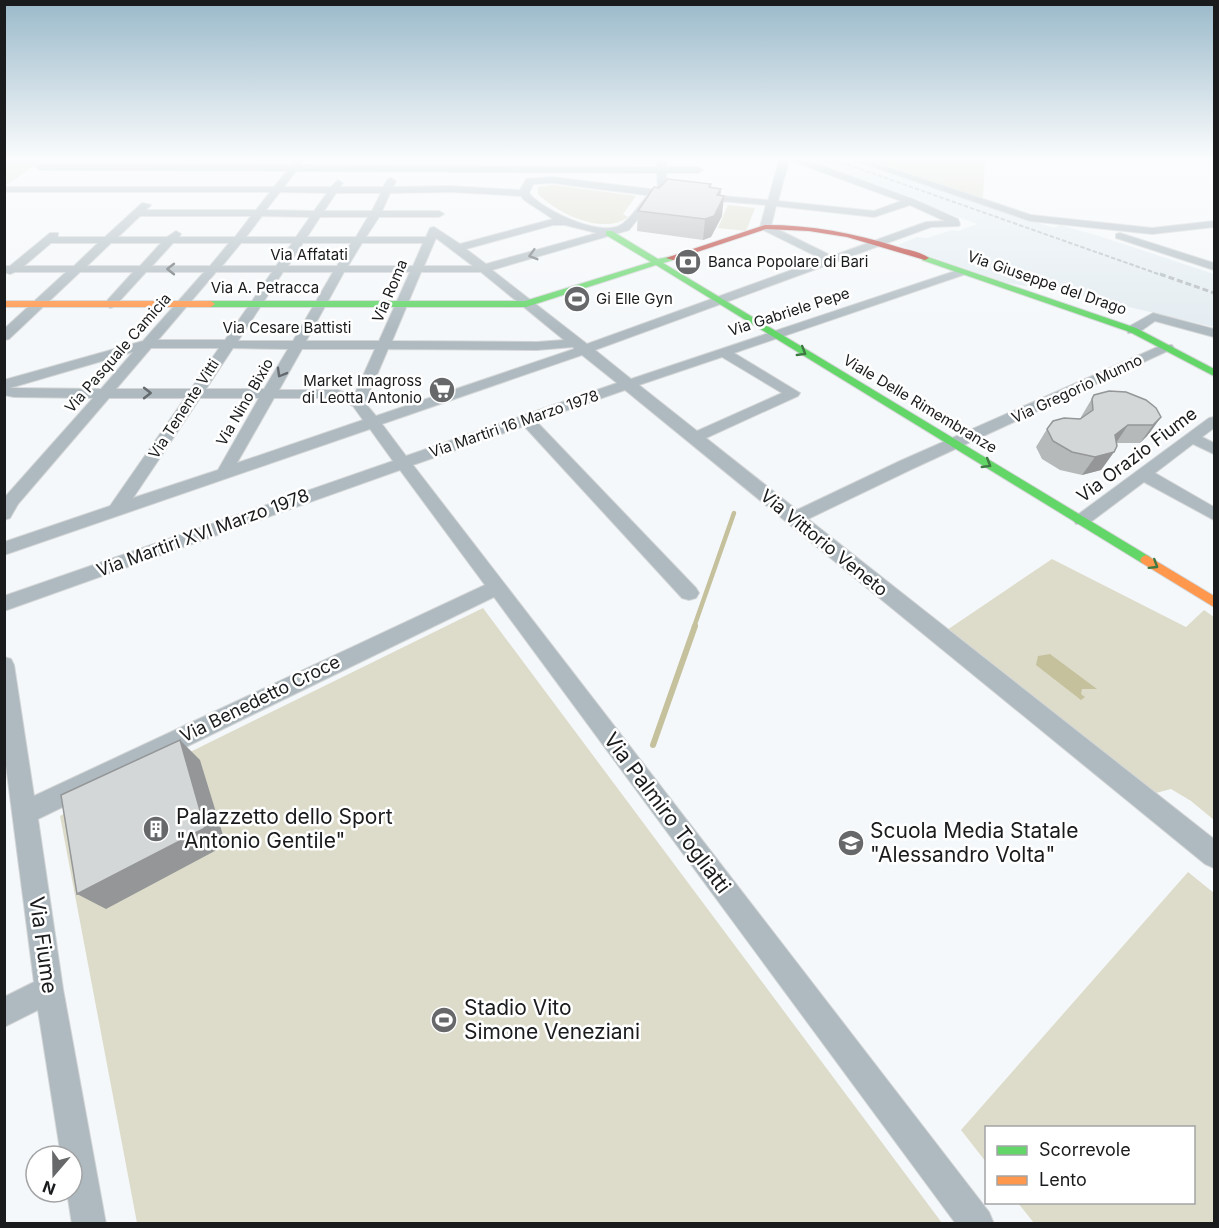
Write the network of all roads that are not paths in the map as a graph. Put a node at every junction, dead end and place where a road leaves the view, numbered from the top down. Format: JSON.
{"nodes":[{"id":1,"x":135,"y":215,"type":"edge"},
{"id":2,"x":194,"y":215,"type":"edge"},
{"id":3,"x":256,"y":215,"type":"edge"},
{"id":4,"x":314,"y":215,"type":"edge"},
{"id":5,"x":375,"y":215,"type":"edge"},
{"id":6,"x":439,"y":215,"type":"edge"},
{"id":7,"x":554,"y":215,"type":"edge"},
{"id":8,"x":636,"y":215,"type":"edge"},
{"id":9,"x":767,"y":215,"type":"edge"},
{"id":10,"x":830,"y":215,"type":"edge"},
{"id":11,"x":941,"y":215,"type":"edge"},
{"id":12,"x":1022,"y":215,"type":"edge"},
{"id":13,"x":565,"y":222,"type":"junction"},
{"id":14,"x":1085,"y":224,"type":"junction"},
{"id":15,"x":1215,"y":224,"type":"edge"},
{"id":16,"x":765,"y":227,"type":"junction"},
{"id":17,"x":829,"y":229,"type":"junction"},
{"id":18,"x":613,"y":232,"type":"junction"},
{"id":19,"x":431,"y":236,"type":"junction"},
{"id":20,"x":107,"y":239,"type":"junction"},
{"id":21,"x":171,"y":239,"type":"junction"},
{"id":22,"x":299,"y":239,"type":"junction"},
{"id":23,"x":238,"y":240,"type":"junction"},
{"id":24,"x":360,"y":240,"type":"junction"},
{"id":25,"x":881,"y":244,"type":"junction"},
{"id":26,"x":458,"y":248,"type":"junction"},
{"id":27,"x":832,"y":260,"type":"junction"},
{"id":28,"x":663,"y":262,"type":"junction"},
{"id":29,"x":1215,"y":267,"type":"edge"},
{"id":30,"x":143,"y":269,"type":"junction"},
{"id":31,"x":212,"y":269,"type":"junction"},
{"id":32,"x":416,"y":269,"type":"junction"},
{"id":33,"x":482,"y":269,"type":"junction"},
{"id":34,"x":74,"y":270,"type":"junction"},
{"id":35,"x":278,"y":270,"type":"junction"},
{"id":36,"x":340,"y":270,"type":"junction"},
{"id":37,"x":8,"y":271,"type":"edge"},
{"id":38,"x":962,"y":272,"type":"junction"},
{"id":39,"x":726,"y":299,"type":"junction"},
{"id":40,"x":4,"y":303,"type":"edge"},
{"id":41,"x":39,"y":303,"type":"junction"},
{"id":42,"x":110,"y":304,"type":"junction"},
{"id":43,"x":254,"y":304,"type":"junction"},
{"id":44,"x":320,"y":304,"type":"junction"},
{"id":45,"x":400,"y":304,"type":"junction"},
{"id":46,"x":526,"y":304,"type":"junction"},
{"id":47,"x":182,"y":305,"type":"junction"},
{"id":48,"x":788,"y":330,"type":"junction"},
{"id":49,"x":1133,"y":330,"type":"junction"},
{"id":50,"x":8,"y":333,"type":"edge"},
{"id":51,"x":1215,"y":333,"type":"edge"},
{"id":52,"x":773,"y":335,"type":"junction"},
{"id":53,"x":146,"y":344,"type":"junction"},
{"id":54,"x":227,"y":344,"type":"junction"},
{"id":55,"x":297,"y":344,"type":"junction"},
{"id":56,"x":383,"y":345,"type":"junction"},
{"id":57,"x":579,"y":347,"type":"junction"},
{"id":58,"x":1167,"y":348,"type":"junction"},
{"id":59,"x":722,"y":351,"type":"junction"},
{"id":60,"x":1215,"y":373,"type":"edge"},
{"id":61,"x":627,"y":384,"type":"junction"},
{"id":62,"x":4,"y":385,"type":"edge"},
{"id":63,"x":4,"y":391,"type":"edge"},
{"id":64,"x":107,"y":393,"type":"junction"},
{"id":65,"x":194,"y":393,"type":"junction"},
{"id":66,"x":269,"y":393,"type":"junction"},
{"id":67,"x":358,"y":403,"type":"junction"},
{"id":68,"x":528,"y":420,"type":"junction"},
{"id":69,"x":1215,"y":422,"type":"edge"},
{"id":70,"x":372,"y":423,"type":"junction"},
{"id":71,"x":694,"y":438,"type":"junction"},
{"id":72,"x":1192,"y":438,"type":"junction"},
{"id":73,"x":961,"y":441,"type":"junction"},
{"id":74,"x":1215,"y":449,"type":"edge"},
{"id":75,"x":401,"y":462,"type":"junction"},
{"id":76,"x":1145,"y":475,"type":"junction"},
{"id":77,"x":222,"y":476,"type":"junction"},
{"id":78,"x":116,"y":511,"type":"junction"},
{"id":79,"x":4,"y":514,"type":"edge"},
{"id":80,"x":1215,"y":514,"type":"edge"},
{"id":81,"x":1087,"y":517,"type":"junction"},
{"id":82,"x":794,"y":519,"type":"junction"},
{"id":83,"x":4,"y":549,"type":"edge"},
{"id":84,"x":1194,"y":573,"type":"dead end"},
{"id":85,"x":497,"y":587,"type":"junction"},
{"id":86,"x":689,"y":593,"type":"dead end"},
{"id":87,"x":1215,"y":602,"type":"edge"},
{"id":88,"x":4,"y":604,"type":"edge"},
{"id":89,"x":4,"y":665,"type":"edge"},
{"id":90,"x":9,"y":720,"type":"edge"},
{"id":91,"x":24,"y":813,"type":"junction"},
{"id":92,"x":1215,"y":855,"type":"edge"},
{"id":93,"x":49,"y":989,"type":"junction"},
{"id":94,"x":4,"y":1013,"type":"edge"},
{"id":95,"x":89,"y":1224,"type":"edge"},
{"id":96,"x":977,"y":1224,"type":"edge"}],
"edges":[{"from":1,"to":20,"type":"street"},
{"from":2,"to":21,"type":"street"},
{"from":3,"to":23,"type":"street","name":"Via Pasquale Camicia"},
{"from":4,"to":22,"type":"street","name":"Via Tenente Vitti"},
{"from":5,"to":24,"type":"street","name":"Via Nino Bixio"},
{"from":6,"to":19,"type":"street","name":"Via Roma"},
{"from":7,"to":13,"type":"street"},
{"from":8,"to":18,"type":"street"},
{"from":9,"to":16,"type":"street"},
{"from":10,"to":17,"type":"street"},
{"from":11,"to":25,"type":"street"},
{"from":12,"to":14,"type":"street"},
{"from":13,"to":18,"type":"street"},
{"from":13,"to":26,"type":"street"},
{"from":14,"to":15,"type":"street"},
{"from":14,"to":29,"type":"street"},
{"from":16,"to":17,"type":"street","name":"Via Giuseppe del Drago"},
{"from":16,"to":27,"type":"street"},
{"from":16,"to":28,"type":"street","name":"Via Giuseppe del Drago"},
{"from":17,"to":25,"type":"street","name":"Via Giuseppe del Drago"},
{"from":18,"to":28,"type":"street","name":"Viale Delle Rimembranze"},
{"from":18,"to":33,"type":"street","name":"Via Affatati","one_way":true},
{"from":19,"to":24,"type":"street"},
{"from":19,"to":26,"type":"street","name":"Via Vittorio Veneto"},
{"from":19,"to":32,"type":"street","name":"Via Roma"},
{"from":20,"to":21,"type":"street"},
{"from":20,"to":34,"type":"street"},
{"from":20,"to":37,"type":"street"},
{"from":21,"to":23,"type":"street"},
{"from":21,"to":30,"type":"street"},
{"from":22,"to":23,"type":"street"},
{"from":22,"to":24,"type":"street"},
{"from":22,"to":35,"type":"street","name":"Via Tenente Vitti"},
{"from":23,"to":31,"type":"street","name":"Via Pasquale Camicia"},
{"from":24,"to":36,"type":"street","name":"Via Nino Bixio"},
{"from":25,"to":27,"type":"street"},
{"from":25,"to":38,"type":"street","name":"Via Giuseppe del Drago"},
{"from":26,"to":33,"type":"street","name":"Via Vittorio Veneto"},
{"from":27,"to":39,"type":"street"},
{"from":28,"to":39,"type":"street","name":"Viale Delle Rimembranze"},
{"from":28,"to":46,"type":"street","name":"Via Giuseppe del Drago"},
{"from":31,"to":30,"type":"street","name":"Via Affatati","one_way":true},
{"from":30,"to":34,"type":"street","name":"Via Affatati"},
{"from":30,"to":42,"type":"street"},
{"from":31,"to":35,"type":"street","name":"Via Affatati"},
{"from":31,"to":47,"type":"street","name":"Via Pasquale Camicia"},
{"from":32,"to":33,"type":"street","name":"Via Affatati"},
{"from":32,"to":36,"type":"street","name":"Via Affatati"},
{"from":32,"to":45,"type":"street","name":"Via Roma"},
{"from":33,"to":46,"type":"street","name":"Via Vittorio Veneto"},
{"from":34,"to":37,"type":"street","name":"Via Affatati"},
{"from":34,"to":41,"type":"street"},
{"from":35,"to":36,"type":"street","name":"Via Affatati"},
{"from":35,"to":43,"type":"street","name":"Via Tenente Vitti"},
{"from":36,"to":44,"type":"street","name":"Via Nino Bixio"},
{"from":38,"to":48,"type":"street","name":"Via Gabriele Pepe"},
{"from":38,"to":49,"type":"street","name":"Via Giuseppe del Drago"},
{"from":39,"to":48,"type":"street","name":"Viale Delle Rimembranze"},
{"from":39,"to":52,"type":"street","name":"Viale Delle Rimembranze"},
{"from":39,"to":57,"type":"street"},
{"from":40,"to":41,"type":"street","name":"Via A. Petracca"},
{"from":41,"to":42,"type":"street","name":"Via A. Petracca"},
{"from":41,"to":50,"type":"street"},
{"from":42,"to":47,"type":"street","name":"Via A. Petracca"},
{"from":43,"to":44,"type":"street","name":"Via A. Petracca"},
{"from":43,"to":47,"type":"street","name":"Via A. Petracca"},
{"from":43,"to":54,"type":"street","name":"Via Tenente Vitti"},
{"from":44,"to":45,"type":"street","name":"Via A. Petracca"},
{"from":44,"to":55,"type":"street","name":"Via Nino Bixio"},
{"from":45,"to":46,"type":"street","name":"Via A. Petracca"},
{"from":45,"to":56,"type":"street","name":"Via Roma"},
{"from":46,"to":57,"type":"street","name":"Via Vittorio Veneto"},
{"from":47,"to":53,"type":"street","name":"Via Pasquale Camicia"},
{"from":48,"to":52,"type":"street","name":"Via Gabriele Pepe"},
{"from":48,"to":73,"type":"street","name":"Viale Delle Rimembranze"},
{"from":49,"to":51,"type":"street"},
{"from":49,"to":58,"type":"street","name":"Via Giuseppe del Drago"},
{"from":52,"to":59,"type":"street","name":"Via Gabriele Pepe"},
{"from":52,"to":73,"type":"street","name":"Viale Delle Rimembranze","one_way":true},
{"from":53,"to":54,"type":"street","name":"Via Cesare Battisti"},
{"from":53,"to":62,"type":"street","name":"Via Cesare Battisti"},
{"from":53,"to":64,"type":"street","name":"Via Pasquale Camicia"},
{"from":54,"to":55,"type":"street","name":"Via Cesare Battisti"},
{"from":54,"to":65,"type":"street","name":"Via Tenente Vitti"},
{"from":55,"to":56,"type":"street","name":"Via Cesare Battisti"},
{"from":55,"to":66,"type":"street","name":"Via Nino Bixio","one_way":true},
{"from":56,"to":57,"type":"street","name":"Via Cesare Battisti"},
{"from":56,"to":67,"type":"street","name":"Via Roma"},
{"from":57,"to":61,"type":"street","name":"Via Vittorio Veneto"},
{"from":57,"to":70,"type":"street"},
{"from":58,"to":60,"type":"street","name":"Via Giuseppe del Drago"},
{"from":58,"to":73,"type":"street","name":"Via Gregorio Munno"},
{"from":59,"to":61,"type":"street","name":"Via Gabriele Pepe"},
{"from":59,"to":71,"type":"street"},
{"from":61,"to":68,"type":"street","name":"Via Martiri 16 Marzo 1978"},
{"from":61,"to":71,"type":"street","name":"Via Vittorio Veneto"},
{"from":63,"to":64,"type":"street"},
{"from":64,"to":65,"type":"street","one_way":true},
{"from":64,"to":79,"type":"street","name":"Via Pasquale Camicia"},
{"from":65,"to":66,"type":"street"},
{"from":65,"to":78,"type":"street","name":"Via Tenente Vitti"},
{"from":66,"to":67,"type":"street"},
{"from":66,"to":77,"type":"street","name":"Via Nino Bixio"},
{"from":67,"to":70,"type":"street","name":"Via Palmiro Togliatti"},
{"from":68,"to":75,"type":"street","name":"Via Martiri 16 Marzo 1978"},
{"from":68,"to":86,"type":"street"},
{"from":69,"to":72,"type":"street","name":"Via Orazio Fiume"},
{"from":70,"to":75,"type":"street","name":"Via Palmiro Togliatti"},
{"from":70,"to":77,"type":"street"},
{"from":71,"to":82,"type":"street","name":"Via Vittorio Veneto"},
{"from":72,"to":74,"type":"street"},
{"from":72,"to":76,"type":"street","name":"Via Orazio Fiume"},
{"from":73,"to":81,"type":"street","name":"Viale Delle Rimembranze"},
{"from":73,"to":82,"type":"street","name":"Via Gregorio Munno"},
{"from":75,"to":85,"type":"street","name":"Via Palmiro Togliatti"},
{"from":75,"to":88,"type":"street","name":"Via Martiri XVI Marzo 1978"},
{"from":76,"to":80,"type":"street"},
{"from":76,"to":81,"type":"street","name":"Via Orazio Fiume"},
{"from":77,"to":78,"type":"street"},
{"from":78,"to":83,"type":"street"},
{"from":81,"to":84,"type":"street","name":"Viale Delle Rimembranze"},
{"from":81,"to":87,"type":"street","name":"Viale Delle Rimembranze","one_way":true},
{"from":82,"to":92,"type":"street","name":"Via Vittorio Veneto"},
{"from":85,"to":91,"type":"street","name":"Via Benedetto Croce"},
{"from":85,"to":96,"type":"street","name":"Via Palmiro Togliatti"},
{"from":89,"to":90,"type":"street","name":"Via Fiume"},
{"from":90,"to":91,"type":"street","name":"Via Fiume"},
{"from":91,"to":93,"type":"street","name":"Via Fiume"},
{"from":93,"to":94,"type":"street"},
{"from":93,"to":95,"type":"street","name":"Via Fiume"}]}
